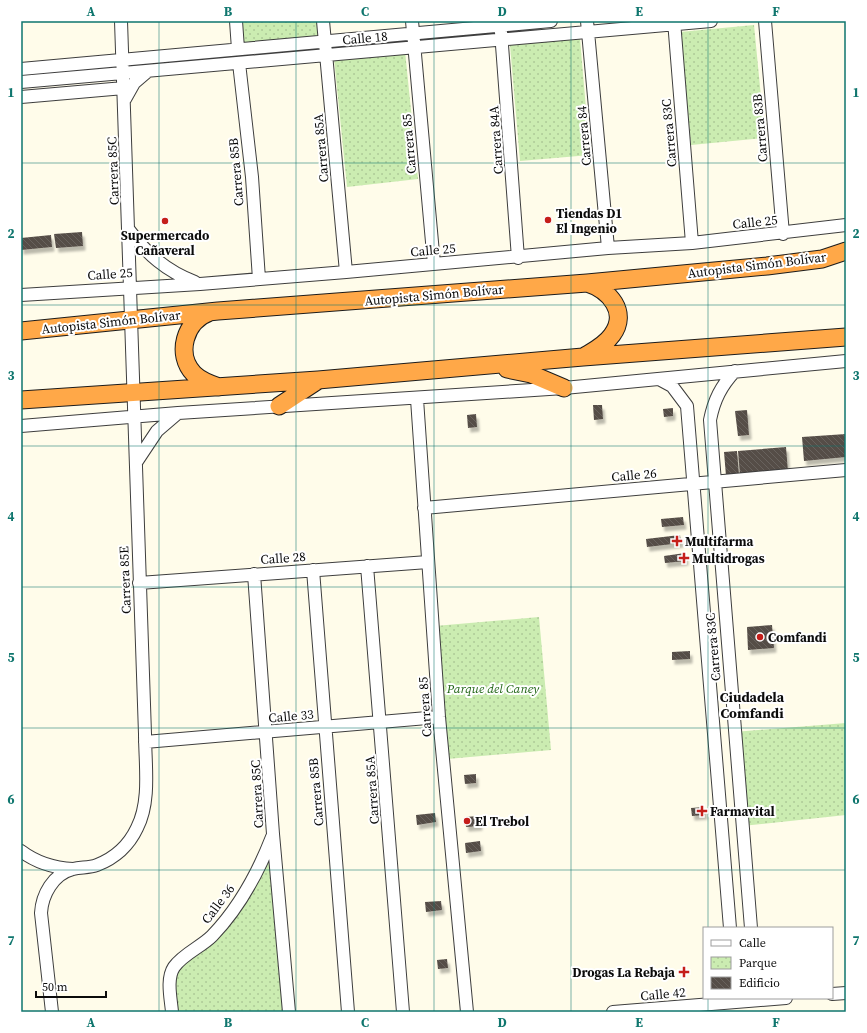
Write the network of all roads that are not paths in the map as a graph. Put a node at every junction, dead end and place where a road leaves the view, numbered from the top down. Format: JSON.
{"nodes":[{"id":1,"x":122,"y":21,"type":"edge"},
{"id":2,"x":236,"y":21,"type":"edge"},
{"id":3,"x":323,"y":21,"type":"edge"},
{"id":4,"x":412,"y":21,"type":"edge"},
{"id":5,"x":551,"y":21,"type":"edge"},
{"id":6,"x":711,"y":21,"type":"edge"},
{"id":7,"x":765,"y":21,"type":"edge"},
{"id":8,"x":501,"y":23,"type":"edge"},
{"id":9,"x":674,"y":23,"type":"edge"},
{"id":10,"x":588,"y":26,"type":"edge"},
{"id":11,"x":413,"y":34,"type":"junction"},
{"id":12,"x":122,"y":36,"type":"junction"},
{"id":13,"x":502,"y":40,"type":"junction"},
{"id":14,"x":325,"y":42,"type":"junction"},
{"id":15,"x":414,"y":47,"type":"junction"},
{"id":16,"x":238,"y":49,"type":"junction"},
{"id":17,"x":327,"y":55,"type":"junction"},
{"id":18,"x":146,"y":58,"type":"junction"},
{"id":19,"x":123,"y":60,"type":"junction"},
{"id":20,"x":239,"y":63,"type":"junction"},
{"id":21,"x":21,"y":69,"type":"edge"},
{"id":22,"x":148,"y":71,"type":"junction"},
{"id":23,"x":124,"y":73,"type":"junction"},
{"id":24,"x":21,"y":82,"type":"edge"},
{"id":25,"x":124,"y":94,"type":"junction"},
{"id":26,"x":21,"y":97,"type":"edge"},
{"id":27,"x":846,"y":225,"type":"edge"},
{"id":28,"x":129,"y":230,"type":"junction"},
{"id":29,"x":783,"y":234,"type":"junction"},
{"id":30,"x":692,"y":243,"type":"junction"},
{"id":31,"x":608,"y":248,"type":"junction"},
{"id":32,"x":846,"y":251,"type":"edge"},
{"id":33,"x":518,"y":258,"type":"junction"},
{"id":34,"x":434,"y":264,"type":"junction"},
{"id":35,"x":346,"y":272,"type":"junction"},
{"id":36,"x":259,"y":279,"type":"junction"},
{"id":37,"x":587,"y":283,"type":"junction"},
{"id":38,"x":200,"y":284,"type":"junction"},
{"id":39,"x":130,"y":287,"type":"junction"},
{"id":40,"x":21,"y":295,"type":"edge"},
{"id":41,"x":218,"y":311,"type":"junction"},
{"id":42,"x":132,"y":320,"type":"junction"},
{"id":43,"x":21,"y":331,"type":"edge"},
{"id":44,"x":846,"y":338,"type":"edge"},
{"id":45,"x":583,"y":357,"type":"junction"},
{"id":46,"x":846,"y":360,"type":"edge"},
{"id":47,"x":479,"y":367,"type":"junction"},
{"id":48,"x":735,"y":371,"type":"junction"},
{"id":49,"x":659,"y":379,"type":"junction"},
{"id":50,"x":318,"y":380,"type":"junction"},
{"id":51,"x":222,"y":388,"type":"junction"},
{"id":52,"x":564,"y":388,"type":"junction"},
{"id":53,"x":134,"y":394,"type":"junction"},
{"id":54,"x":417,"y":398,"type":"junction"},
{"id":55,"x":21,"y":400,"type":"edge"},
{"id":56,"x":279,"y":406,"type":"junction"},
{"id":57,"x":178,"y":413,"type":"junction"},
{"id":58,"x":135,"y":417,"type":"junction"},
{"id":59,"x":21,"y":426,"type":"edge"},
{"id":60,"x":136,"y":462,"type":"junction"},
{"id":61,"x":846,"y":470,"type":"edge"},
{"id":62,"x":714,"y":482,"type":"junction"},
{"id":63,"x":694,"y":484,"type":"junction"},
{"id":64,"x":424,"y":508,"type":"junction"},
{"id":65,"x":428,"y":562,"type":"junction"},
{"id":66,"x":366,"y":566,"type":"junction"},
{"id":67,"x":313,"y":570,"type":"junction"},
{"id":68,"x":254,"y":574,"type":"junction"},
{"id":69,"x":139,"y":583,"type":"junction"},
{"id":70,"x":712,"y":716,"type":"junction"},
{"id":71,"x":732,"y":716,"type":"junction"},
{"id":72,"x":439,"y":717,"type":"junction"},
{"id":73,"x":381,"y":722,"type":"junction"},
{"id":74,"x":324,"y":727,"type":"junction"},
{"id":75,"x":267,"y":732,"type":"junction"},
{"id":76,"x":145,"y":742,"type":"junction"},
{"id":77,"x":737,"y":764,"type":"junction"},
{"id":78,"x":716,"y":766,"type":"junction"},
{"id":79,"x":273,"y":834,"type":"junction"},
{"id":80,"x":21,"y":851,"type":"edge"},
{"id":81,"x":73,"y":869,"type":"junction"},
{"id":82,"x":730,"y":927,"type":"edge"},
{"id":83,"x":751,"y":927,"type":"edge"},
{"id":84,"x":846,"y":993,"type":"edge"},
{"id":85,"x":833,"y":994,"type":"edge"},
{"id":86,"x":710,"y":999,"type":"edge"},
{"id":87,"x":781,"y":999,"type":"edge"},
{"id":88,"x":736,"y":1004,"type":"edge"},
{"id":89,"x":757,"y":1004,"type":"edge"},
{"id":90,"x":700,"y":1005,"type":"junction"},
{"id":91,"x":52,"y":1012,"type":"edge"},
{"id":92,"x":172,"y":1012,"type":"edge"},
{"id":93,"x":289,"y":1012,"type":"edge"},
{"id":94,"x":348,"y":1012,"type":"edge"},
{"id":95,"x":403,"y":1012,"type":"edge"},
{"id":96,"x":468,"y":1012,"type":"edge"},
{"id":97,"x":613,"y":1012,"type":"edge"}],
"edges":[{"from":1,"to":12,"type":"street","name":"Carrera 85C"},
{"from":2,"to":16,"type":"street"},
{"from":3,"to":14,"type":"street","name":"Carrera 85A"},
{"from":4,"to":11,"type":"street","name":"Carrera 85"},
{"from":5,"to":8,"type":"street","name":"Calle 18"},
{"from":6,"to":9,"type":"street","name":"Calle 18"},
{"from":7,"to":29,"type":"street","name":"Carrera 83B"},
{"from":8,"to":11,"type":"street","name":"Calle 18"},
{"from":8,"to":13,"type":"street","name":"Carrera 84A"},
{"from":9,"to":10,"type":"street","name":"Calle 18"},
{"from":9,"to":30,"type":"street","name":"Carrera 83C"},
{"from":10,"to":13,"type":"street","name":"Calle 18"},
{"from":10,"to":31,"type":"street","name":"Carrera 84"},
{"from":11,"to":14,"type":"street","name":"Calle 18"},
{"from":11,"to":15,"type":"street","name":"Carrera 85"},
{"from":12,"to":18,"type":"street"},
{"from":12,"to":19,"type":"street","name":"Carrera 85C"},
{"from":13,"to":15,"type":"street","name":"Calle 18"},
{"from":13,"to":33,"type":"street","name":"Carrera 84A"},
{"from":14,"to":16,"type":"street","name":"Calle 18"},
{"from":14,"to":17,"type":"street","name":"Carrera 85A"},
{"from":15,"to":17,"type":"street","name":"Calle 18"},
{"from":15,"to":34,"type":"street","name":"Carrera 85"},
{"from":16,"to":18,"type":"street","name":"Calle 18"},
{"from":17,"to":20,"type":"street","name":"Calle 18"},
{"from":17,"to":35,"type":"street","name":"Carrera 85A"},
{"from":18,"to":19,"type":"street","name":"Calle 18"},
{"from":19,"to":21,"type":"street","name":"Calle 18"},
{"from":19,"to":23,"type":"street","name":"Carrera 85C"},
{"from":20,"to":22,"type":"street","name":"Calle 18"},
{"from":20,"to":36,"type":"street","name":"Carrera 85B"},
{"from":22,"to":23,"type":"street","name":"Calle 18"},
{"from":22,"to":25,"type":"street"},
{"from":23,"to":24,"type":"street","name":"Calle 18"},
{"from":23,"to":25,"type":"street","name":"Carrera 85C"},
{"from":25,"to":26,"type":"street"},
{"from":25,"to":28,"type":"street","name":"Carrera 85C"},
{"from":27,"to":29,"type":"street","name":"Calle 25"},
{"from":28,"to":38,"type":"street"},
{"from":28,"to":39,"type":"street","name":"Carrera 85C"},
{"from":29,"to":30,"type":"street","name":"Calle 25"},
{"from":30,"to":31,"type":"street","name":"Calle 25"},
{"from":31,"to":33,"type":"street","name":"Calle 25"},
{"from":32,"to":37,"type":"highway","name":"Autopista Simón Bolívar"},
{"from":33,"to":34,"type":"street","name":"Calle 25"},
{"from":34,"to":35,"type":"street","name":"Calle 25"},
{"from":35,"to":36,"type":"street","name":"Calle 25"},
{"from":36,"to":38,"type":"street","name":"Calle 25"},
{"from":37,"to":41,"type":"highway","name":"Autopista Simón Bolívar"},
{"from":37,"to":45,"type":"highway"},
{"from":38,"to":39,"type":"street","name":"Calle 25"},
{"from":39,"to":40,"type":"street","name":"Calle 25"},
{"from":39,"to":42,"type":"street","name":"Carrera 85C"},
{"from":41,"to":42,"type":"highway","name":"Autopista Simón Bolívar"},
{"from":41,"to":51,"type":"highway"},
{"from":42,"to":43,"type":"highway","name":"Autopista Simón Bolívar"},
{"from":42,"to":53,"type":"street","name":"Carrera 85E"},
{"from":44,"to":45,"type":"highway"},
{"from":45,"to":47,"type":"highway"},
{"from":46,"to":48,"type":"street"},
{"from":47,"to":50,"type":"highway"},
{"from":47,"to":52,"type":"highway"},
{"from":48,"to":49,"type":"street"},
{"from":48,"to":62,"type":"street","name":"Carrera 83C"},
{"from":49,"to":52,"type":"street"},
{"from":49,"to":63,"type":"street","name":"Carrera 83C"},
{"from":50,"to":51,"type":"highway"},
{"from":50,"to":56,"type":"highway"},
{"from":51,"to":53,"type":"highway"},
{"from":52,"to":54,"type":"street"},
{"from":53,"to":55,"type":"highway"},
{"from":53,"to":58,"type":"street","name":"Carrera 85E"},
{"from":54,"to":56,"type":"street"},
{"from":54,"to":64,"type":"street","name":"Carrera 85"},
{"from":56,"to":57,"type":"street"},
{"from":57,"to":58,"type":"street"},
{"from":57,"to":60,"type":"street"},
{"from":58,"to":59,"type":"street"},
{"from":58,"to":60,"type":"street","name":"Carrera 85E"},
{"from":60,"to":69,"type":"street","name":"Carrera 85E"},
{"from":61,"to":62,"type":"street","name":"Calle 26"},
{"from":62,"to":63,"type":"street","name":"Calle 26"},
{"from":62,"to":71,"type":"street","name":"Carrera 83C"},
{"from":63,"to":64,"type":"street","name":"Calle 26"},
{"from":63,"to":70,"type":"street","name":"Carrera 83C"},
{"from":64,"to":65,"type":"street","name":"Carrera 85"},
{"from":65,"to":66,"type":"street","name":"Calle 28"},
{"from":65,"to":72,"type":"street","name":"Carrera 85"},
{"from":66,"to":67,"type":"street","name":"Calle 28"},
{"from":66,"to":73,"type":"street","name":"Carrera 85A"},
{"from":67,"to":68,"type":"street","name":"Calle 28"},
{"from":67,"to":74,"type":"street","name":"Carrera 85B"},
{"from":68,"to":69,"type":"street","name":"Calle 28"},
{"from":68,"to":75,"type":"street","name":"Carrera 85C"},
{"from":69,"to":76,"type":"street","name":"Carrera 85E"},
{"from":70,"to":71,"type":"street"},
{"from":70,"to":78,"type":"street","name":"Carrera 83C"},
{"from":71,"to":77,"type":"street","name":"Carrera 83C"},
{"from":72,"to":73,"type":"street","name":"Calle 33"},
{"from":72,"to":96,"type":"street","name":"Carrera 85"},
{"from":73,"to":74,"type":"street","name":"Calle 33"},
{"from":73,"to":95,"type":"street","name":"Carrera 85A"},
{"from":74,"to":75,"type":"street","name":"Calle 33"},
{"from":74,"to":94,"type":"street","name":"Carrera 85B"},
{"from":75,"to":76,"type":"street","name":"Calle 33"},
{"from":75,"to":79,"type":"street","name":"Carrera 85C"},
{"from":76,"to":81,"type":"street","name":"Carrera 85E"},
{"from":77,"to":78,"type":"street"},
{"from":77,"to":83,"type":"street","name":"Carrera 83C"},
{"from":78,"to":82,"type":"street","name":"Carrera 83C"},
{"from":79,"to":92,"type":"street","name":"Calle 36"},
{"from":79,"to":93,"type":"street","name":"Carrera 85C"},
{"from":80,"to":81,"type":"street"},
{"from":81,"to":91,"type":"street"},
{"from":84,"to":85,"type":"street"},
{"from":86,"to":90,"type":"street"},
{"from":87,"to":89,"type":"street","name":"Calle 42"},
{"from":88,"to":89,"type":"street","name":"Calle 42"},
{"from":88,"to":90,"type":"street","name":"Calle 42"},
{"from":90,"to":97,"type":"street","name":"Calle 42"}]}
